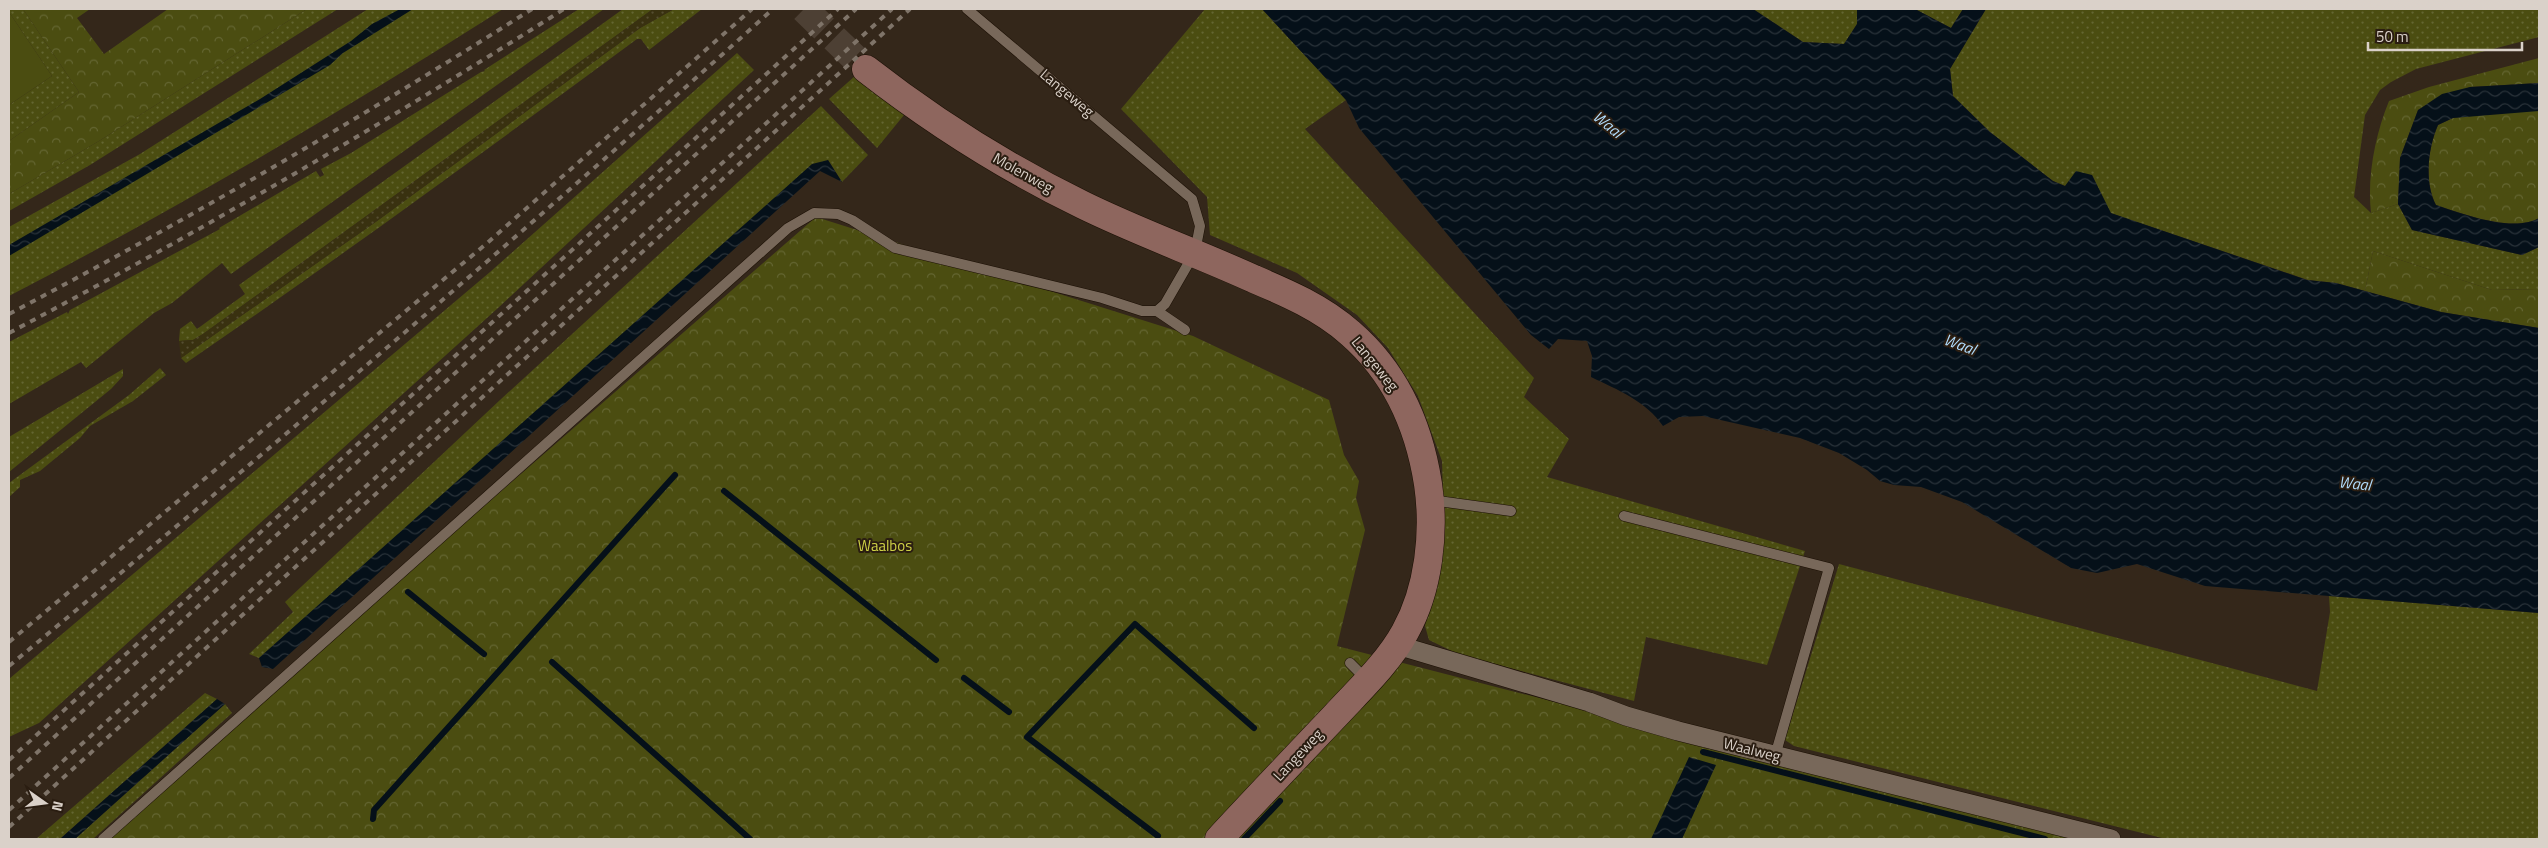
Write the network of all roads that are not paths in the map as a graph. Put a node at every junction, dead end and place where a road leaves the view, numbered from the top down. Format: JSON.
{"nodes":[{"id":1,"x":967,"y":9,"type":"edge"},
{"id":2,"x":866,"y":69,"type":"tunnel mouth"},
{"id":3,"x":1195,"y":252,"type":"junction"},
{"id":4,"x":1157,"y":311,"type":"junction"},
{"id":5,"x":1185,"y":330,"type":"dead end"},
{"id":6,"x":1430,"y":500,"type":"junction"},
{"id":7,"x":1511,"y":511,"type":"dead end"},
{"id":8,"x":1624,"y":516,"type":"dead end"},
{"id":9,"x":1397,"y":645,"type":"junction"},
{"id":10,"x":1775,"y":756,"type":"junction"},
{"id":11,"x":103,"y":839,"type":"edge"},
{"id":12,"x":1219,"y":839,"type":"edge"},
{"id":13,"x":2111,"y":839,"type":"edge"}],
"edges":[{"from":1,"to":3,"type":"lane","name":"Langeweg"},
{"from":2,"to":3,"type":"main road","name":"Molenweg"},
{"from":3,"to":4,"type":"lane"},
{"from":3,"to":6,"type":"main road","name":"Langeweg"},
{"from":4,"to":5,"type":"lane"},
{"from":4,"to":11,"type":"lane"},
{"from":6,"to":7,"type":"lane"},
{"from":6,"to":9,"type":"main road","name":"Langeweg"},
{"from":8,"to":10,"type":"lane"},
{"from":9,"to":10,"type":"street","name":"Waalweg"},
{"from":9,"to":12,"type":"main road","name":"Langeweg"},
{"from":10,"to":13,"type":"street","name":"Waalweg"}]}
